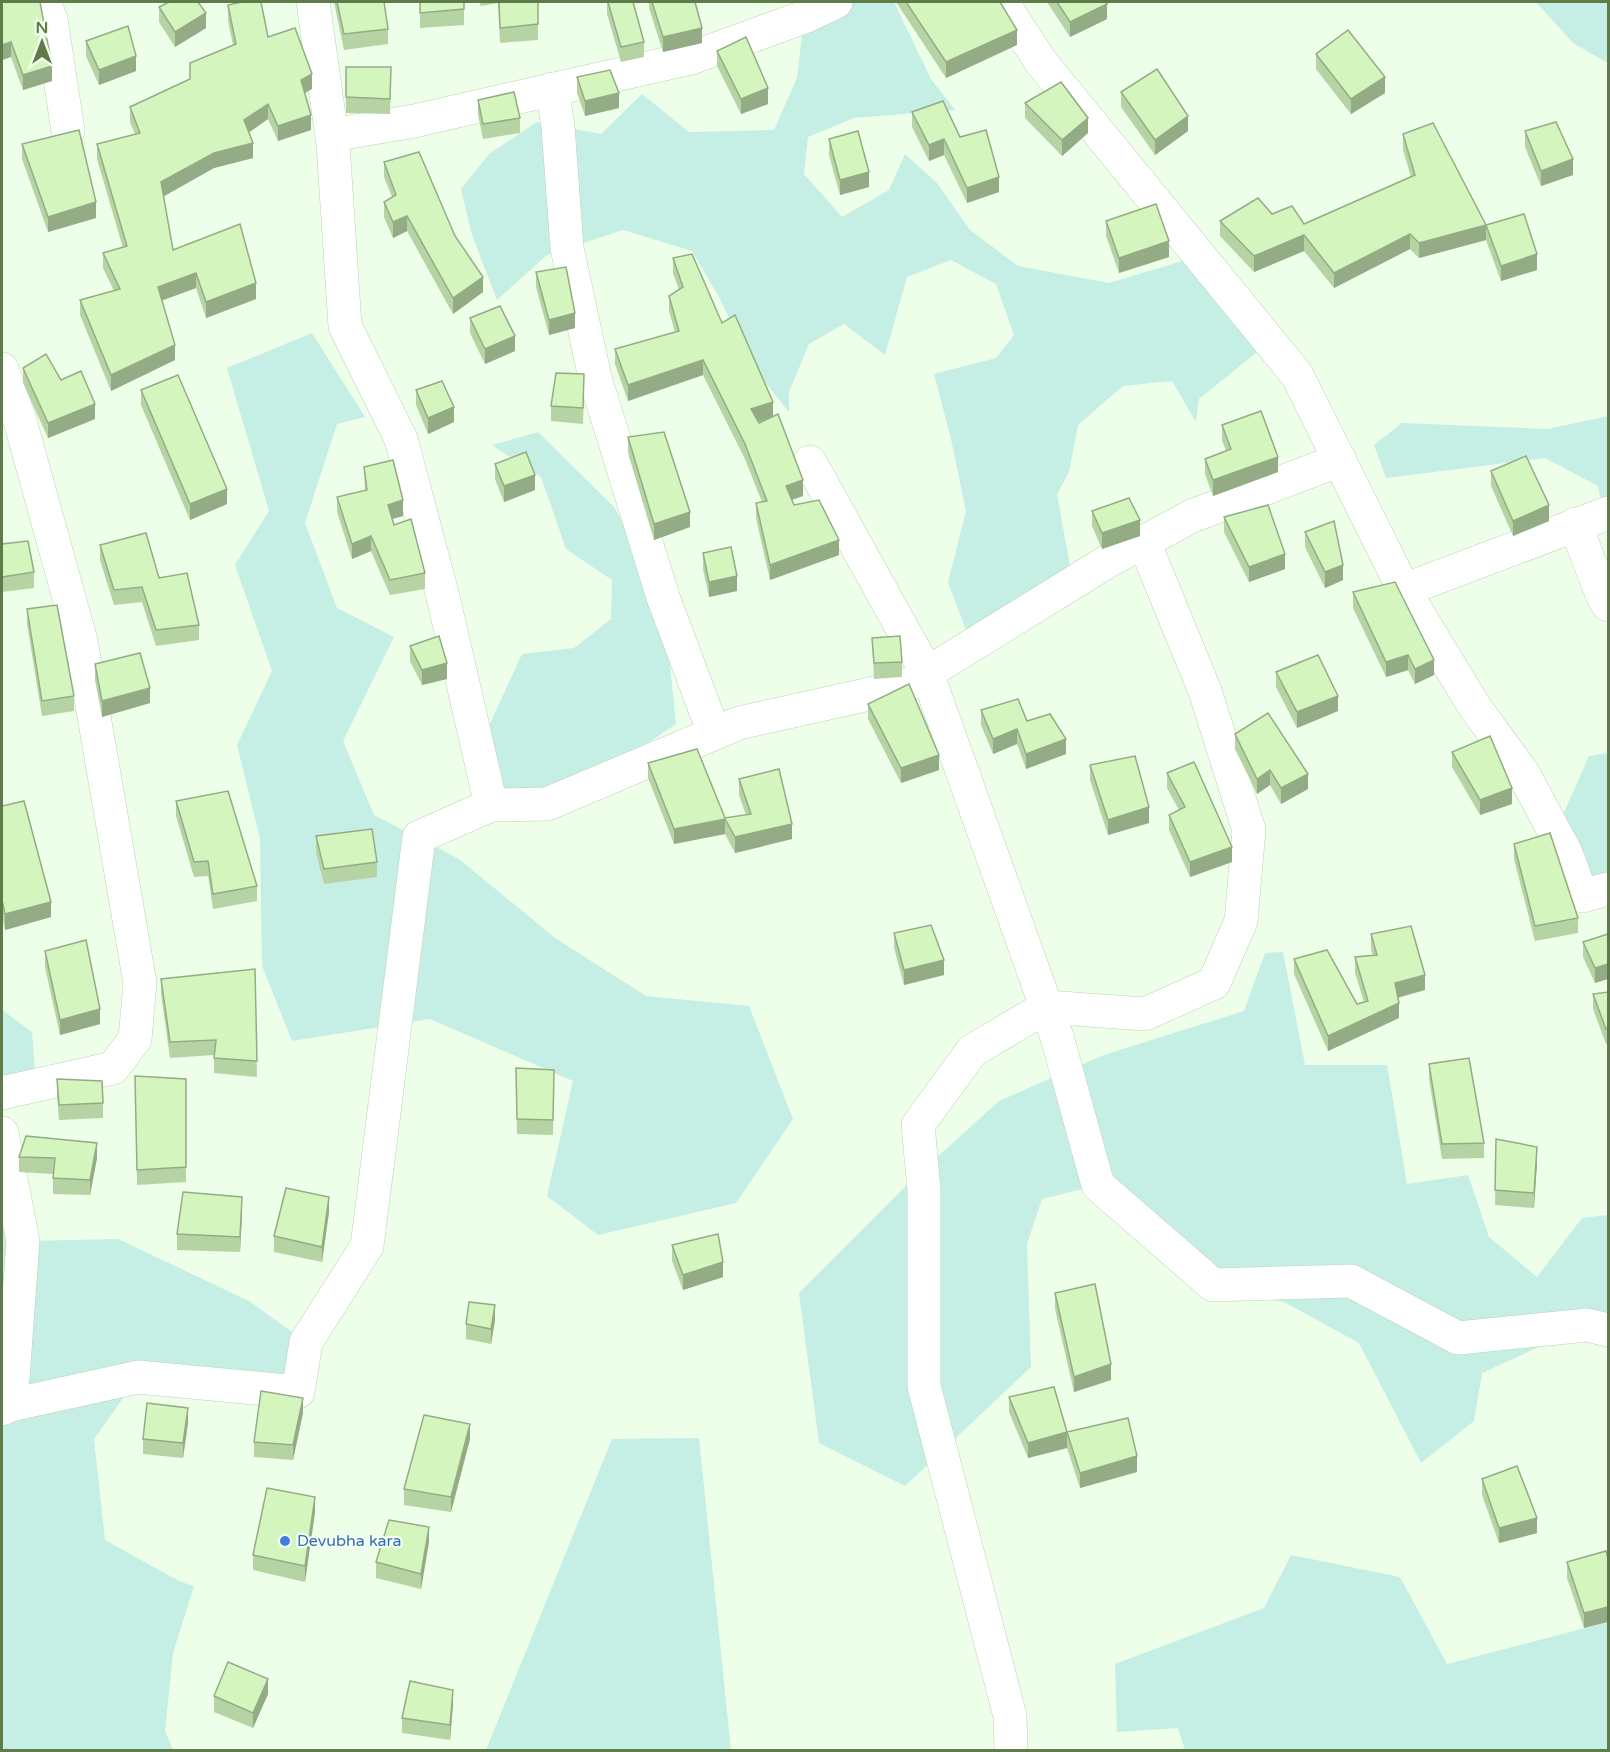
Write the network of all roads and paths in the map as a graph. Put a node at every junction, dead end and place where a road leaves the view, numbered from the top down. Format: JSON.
{"nodes":[{"id":1,"x":44,"y":2,"type":"edge"},
{"id":2,"x":313,"y":2,"type":"edge"},
{"id":3,"x":836,"y":2,"type":"edge"},
{"id":4,"x":1002,"y":2,"type":"edge"},
{"id":5,"x":552,"y":89,"type":"junction"},
{"id":6,"x":68,"y":131,"type":"edge"},
{"id":7,"x":332,"y":135,"type":"junction"},
{"id":8,"x":2,"y":369,"type":"edge"},
{"id":9,"x":1340,"y":460,"type":"junction"},
{"id":10,"x":810,"y":462,"type":"dead end"},
{"id":11,"x":1608,"y":513,"type":"edge"},
{"id":12,"x":1575,"y":524,"type":"junction"},
{"id":13,"x":1144,"y":542,"type":"junction"},
{"id":14,"x":1404,"y":590,"type":"junction"},
{"id":15,"x":1608,"y":605,"type":"edge"},
{"id":16,"x":927,"y":673,"type":"junction"},
{"id":17,"x":714,"y":733,"type":"junction"},
{"id":18,"x":490,"y":805,"type":"junction"},
{"id":19,"x":1608,"y":889,"type":"edge"},
{"id":20,"x":1047,"y":1007,"type":"junction"},
{"id":21,"x":2,"y":1093,"type":"edge"},
{"id":22,"x":2,"y":1133,"type":"edge"},
{"id":23,"x":1608,"y":1330,"type":"edge"},
{"id":24,"x":7,"y":1407,"type":"edge"},
{"id":25,"x":1011,"y":1750,"type":"edge"}],
"edges":[{"from":1,"to":6,"type":"street"},
{"from":2,"to":7,"type":"street"},
{"from":3,"to":5,"type":"street"},
{"from":4,"to":9,"type":"street"},
{"from":5,"to":7,"type":"street"},
{"from":5,"to":17,"type":"street"},
{"from":7,"to":18,"type":"street"},
{"from":8,"to":21,"type":"street"},
{"from":9,"to":13,"type":"street"},
{"from":9,"to":14,"type":"street"},
{"from":10,"to":16,"type":"street"},
{"from":11,"to":12,"type":"street"},
{"from":12,"to":14,"type":"street"},
{"from":12,"to":15,"type":"street"},
{"from":13,"to":16,"type":"street"},
{"from":13,"to":20,"type":"street"},
{"from":14,"to":19,"type":"street"},
{"from":16,"to":17,"type":"street"},
{"from":16,"to":20,"type":"street"},
{"from":17,"to":18,"type":"street"},
{"from":18,"to":24,"type":"street"},
{"from":20,"to":23,"type":"street"},
{"from":20,"to":25,"type":"street"},
{"from":22,"to":24,"type":"street"}]}
